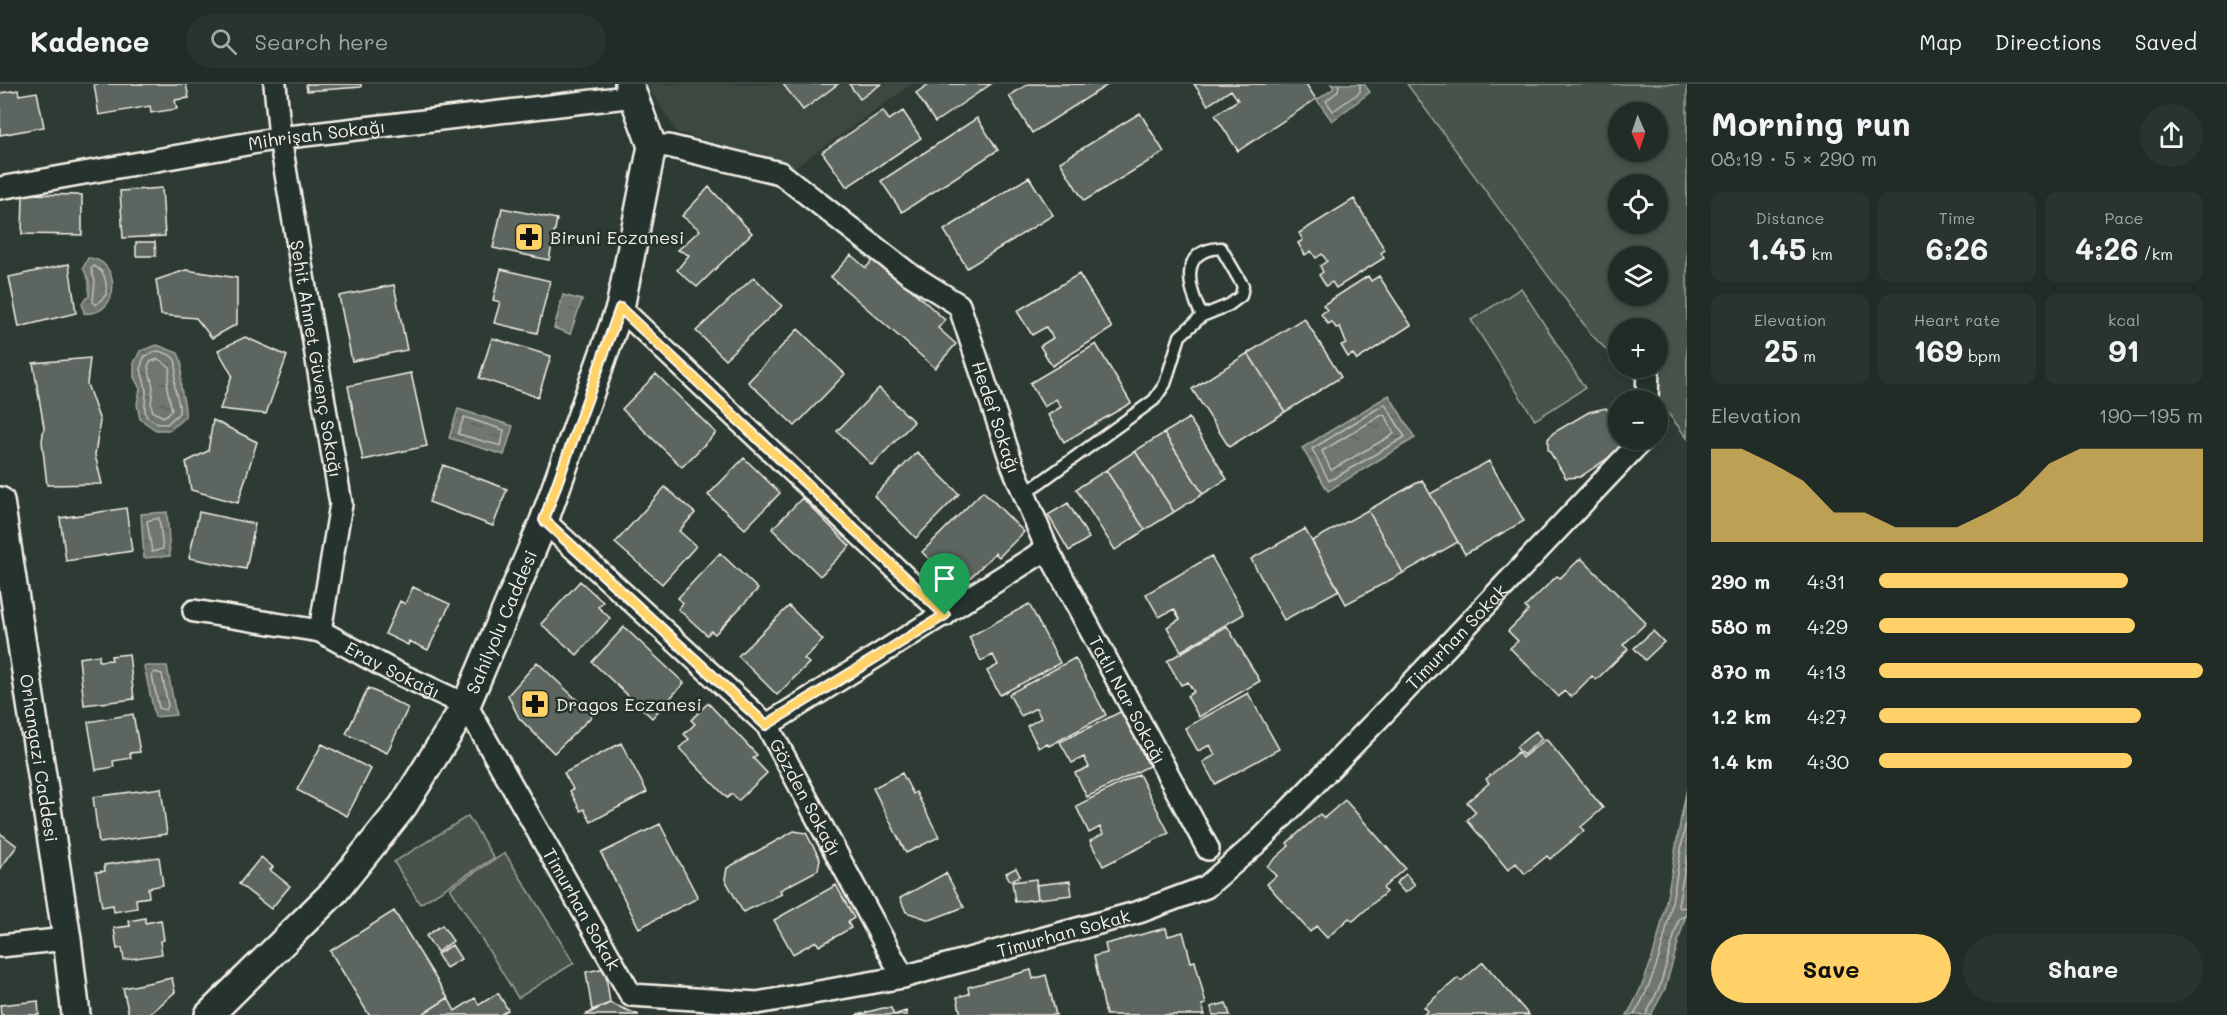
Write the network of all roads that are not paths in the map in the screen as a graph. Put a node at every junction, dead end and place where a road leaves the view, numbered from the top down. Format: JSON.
{"nodes":[{"id":1,"x":275,"y":84,"type":"edge"},
{"id":2,"x":632,"y":90,"type":"edge"},
{"id":3,"x":280,"y":138,"type":"junction"},
{"id":4,"x":652,"y":146,"type":"junction"},
{"id":5,"x":0,"y":188,"type":"edge"},
{"id":6,"x":620,"y":308,"type":"junction"},
{"id":7,"x":1203,"y":316,"type":"junction"},
{"id":8,"x":1633,"y":450,"type":"edge"},
{"id":9,"x":1024,"y":494,"type":"junction"},
{"id":10,"x":0,"y":501,"type":"edge"},
{"id":11,"x":544,"y":520,"type":"junction"},
{"id":12,"x":1047,"y":549,"type":"junction"},
{"id":13,"x":194,"y":611,"type":"dead end"},
{"id":14,"x":945,"y":615,"type":"junction"},
{"id":15,"x":320,"y":631,"type":"junction"},
{"id":16,"x":466,"y":705,"type":"junction"},
{"id":17,"x":766,"y":725,"type":"junction"},
{"id":18,"x":1208,"y":849,"type":"dead end"},
{"id":19,"x":67,"y":939,"type":"junction"},
{"id":20,"x":0,"y":946,"type":"edge"},
{"id":21,"x":903,"y":977,"type":"junction"},
{"id":22,"x":76,"y":1015,"type":"edge"},
{"id":23,"x":209,"y":1015,"type":"edge"}],
"edges":[{"from":1,"to":3,"type":"street","name":"Şehit Ahmet Güvenç Sokağı"},
{"from":2,"to":3,"type":"street","name":"Mihrişah Sokağı"},
{"from":2,"to":4,"type":"street","name":"Sahilyolu Caddesi"},
{"from":3,"to":5,"type":"street","name":"Mihrişah Sokağı"},
{"from":3,"to":15,"type":"street","name":"Şehit Ahmet Güvenç Sokağı"},
{"from":4,"to":6,"type":"street","name":"Sahilyolu Caddesi"},
{"from":4,"to":9,"type":"street","name":"Hedef Sokağı"},
{"from":6,"to":11,"type":"street","name":"Sahilyolu Caddesi"},
{"from":6,"to":14,"type":"street"},
{"from":7,"to":7,"type":"lane"},
{"from":7,"to":9,"type":"lane"},
{"from":8,"to":21,"type":"street","name":"Timurhan Sokak"},
{"from":9,"to":12,"type":"street","name":"Hedef Sokağı"},
{"from":10,"to":19,"type":"street","name":"Orhangazi Caddesi"},
{"from":11,"to":16,"type":"street","name":"Sahilyolu Caddesi"},
{"from":11,"to":17,"type":"street","name":"Gözden Sokağı"},
{"from":12,"to":14,"type":"street"},
{"from":12,"to":18,"type":"street","name":"Tatlı Nar Sokağı"},
{"from":13,"to":15,"type":"street","name":"Eray Sokağı"},
{"from":14,"to":17,"type":"street"},
{"from":15,"to":16,"type":"street","name":"Eray Sokağı"},
{"from":16,"to":21,"type":"street","name":"Timurhan Sokak"},
{"from":16,"to":23,"type":"street","name":"Sahilyolu Caddesi"},
{"from":17,"to":21,"type":"street","name":"Gözden Sokağı"},
{"from":19,"to":20,"type":"street"},
{"from":19,"to":22,"type":"street","name":"Orhangazi Caddesi"}]}
